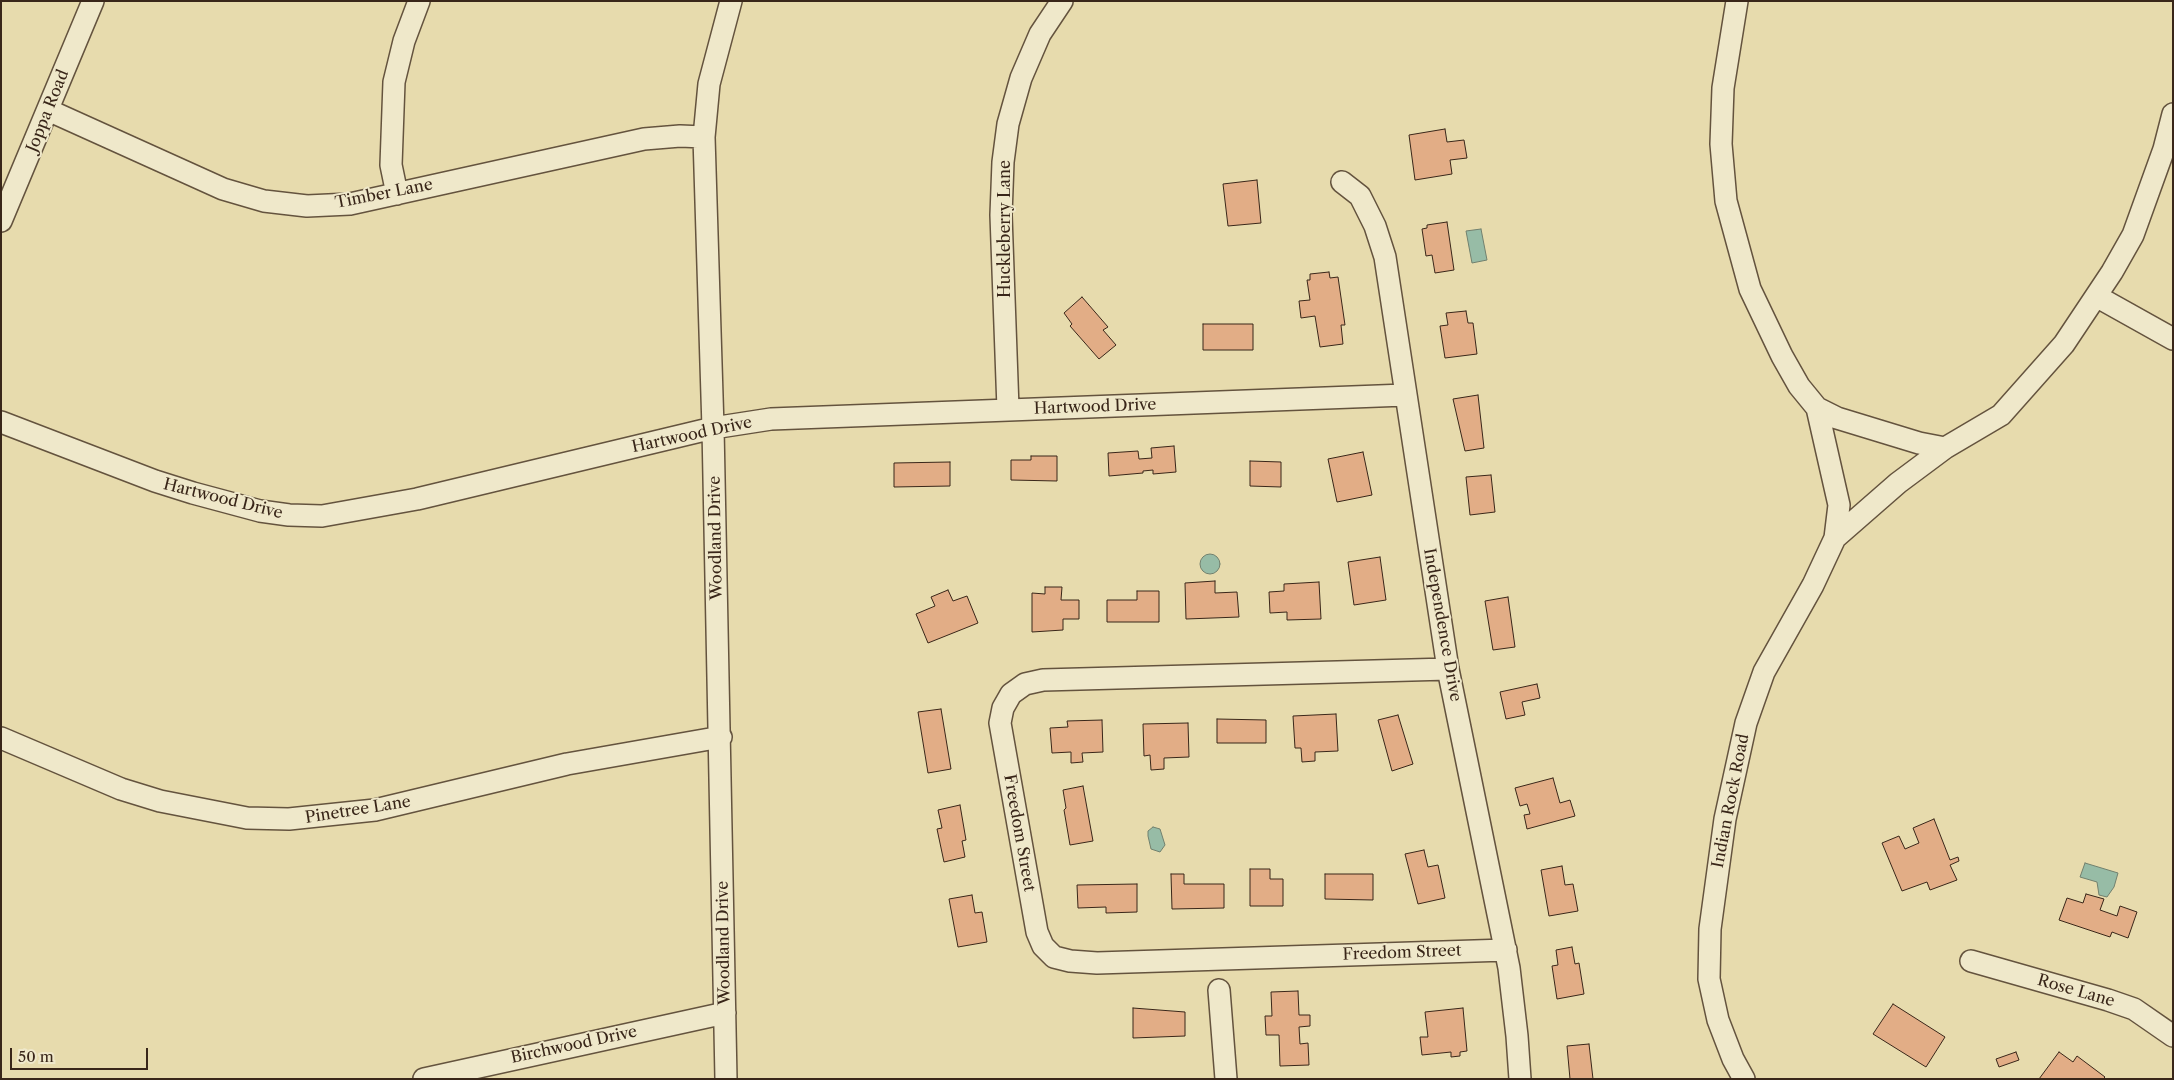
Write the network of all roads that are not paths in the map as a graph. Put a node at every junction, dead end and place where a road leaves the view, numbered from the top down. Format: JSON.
{"nodes":[{"id":1,"x":93,"y":1,"type":"edge"},
{"id":2,"x":419,"y":1,"type":"edge"},
{"id":3,"x":731,"y":1,"type":"edge"},
{"id":4,"x":1062,"y":1,"type":"edge"},
{"id":5,"x":1738,"y":1,"type":"edge"},
{"id":6,"x":48,"y":110,"type":"junction"},
{"id":7,"x":2173,"y":114,"type":"edge"},
{"id":8,"x":704,"y":137,"type":"junction"},
{"id":9,"x":1342,"y":182,"type":"dead end"},
{"id":10,"x":397,"y":194,"type":"junction"},
{"id":11,"x":1,"y":221,"type":"edge"},
{"id":12,"x":2096,"y":296,"type":"junction"},
{"id":13,"x":2173,"y":338,"type":"edge"},
{"id":14,"x":1404,"y":396,"type":"junction"},
{"id":15,"x":1817,"y":408,"type":"junction"},
{"id":16,"x":1008,"y":410,"type":"junction"},
{"id":17,"x":1,"y":422,"type":"edge"},
{"id":18,"x":714,"y":428,"type":"junction"},
{"id":19,"x":1945,"y":448,"type":"junction"},
{"id":20,"x":1835,"y":538,"type":"junction"},
{"id":21,"x":1448,"y":669,"type":"junction"},
{"id":22,"x":721,"y":737,"type":"junction"},
{"id":23,"x":1,"y":738,"type":"edge"},
{"id":24,"x":1506,"y":950,"type":"junction"},
{"id":25,"x":1971,"y":961,"type":"dead end"},
{"id":26,"x":1219,"y":990,"type":"dead end"},
{"id":27,"x":724,"y":1013,"type":"junction"},
{"id":28,"x":2173,"y":1036,"type":"edge"},
{"id":29,"x":424,"y":1079,"type":"edge"},
{"id":30,"x":726,"y":1079,"type":"edge"},
{"id":31,"x":1226,"y":1079,"type":"edge"},
{"id":32,"x":1520,"y":1079,"type":"edge"},
{"id":33,"x":1744,"y":1079,"type":"edge"}],
"edges":[{"from":1,"to":6,"type":"street","name":"Joppa Road"},
{"from":2,"to":10,"type":"street"},
{"from":3,"to":8,"type":"street","name":"Woodland Drive"},
{"from":4,"to":16,"type":"street","name":"Huckleberry Lane"},
{"from":5,"to":15,"type":"street","name":"Indian Rock Road"},
{"from":6,"to":10,"type":"street","name":"Timber Lane"},
{"from":6,"to":11,"type":"street","name":"Joppa Road"},
{"from":7,"to":12,"type":"street","name":"Indian Rock Road"},
{"from":8,"to":10,"type":"street","name":"Timber Lane"},
{"from":8,"to":18,"type":"street","name":"Woodland Drive"},
{"from":9,"to":14,"type":"street","name":"Independence Drive"},
{"from":12,"to":13,"type":"street"},
{"from":12,"to":19,"type":"street","name":"Indian Rock Road"},
{"from":14,"to":16,"type":"street","name":"Hartwood Drive"},
{"from":14,"to":21,"type":"street","name":"Independence Drive"},
{"from":15,"to":19,"type":"street","name":"Indian Rock Road"},
{"from":15,"to":20,"type":"street","name":"Indian Rock Road"},
{"from":16,"to":18,"type":"street","name":"Hartwood Drive"},
{"from":17,"to":18,"type":"street","name":"Hartwood Drive"},
{"from":18,"to":22,"type":"street","name":"Woodland Drive"},
{"from":19,"to":20,"type":"street","name":"Indian Rock Road"},
{"from":20,"to":33,"type":"street","name":"Indian Rock Road"},
{"from":21,"to":24,"type":"street","name":"Independence Drive"},
{"from":21,"to":24,"type":"street","name":"Freedom Street"},
{"from":22,"to":23,"type":"street","name":"Pinetree Lane"},
{"from":22,"to":27,"type":"street","name":"Woodland Drive"},
{"from":24,"to":32,"type":"street","name":"Independence Drive"},
{"from":25,"to":28,"type":"street","name":"Rose Lane"},
{"from":26,"to":31,"type":"street"},
{"from":27,"to":29,"type":"street","name":"Birchwood Drive"},
{"from":27,"to":30,"type":"street","name":"Woodland Drive"}]}
